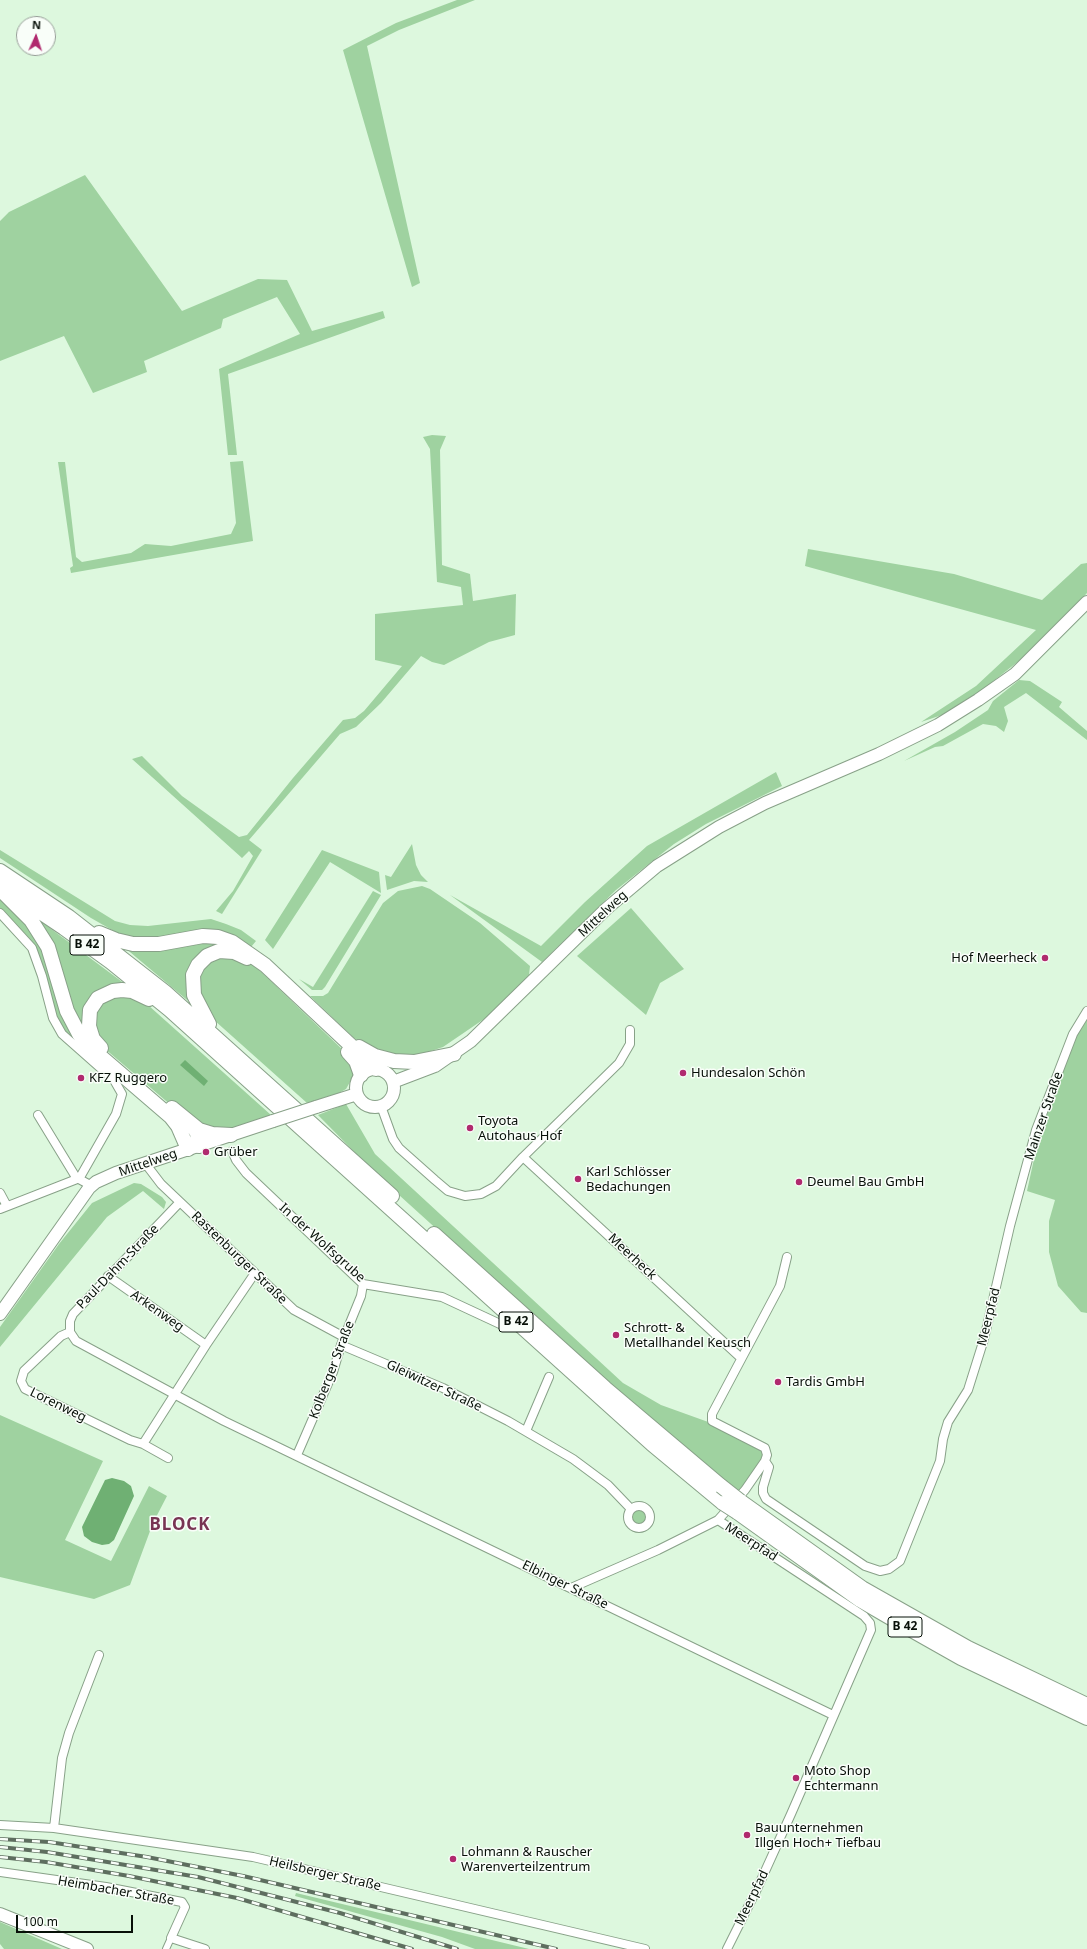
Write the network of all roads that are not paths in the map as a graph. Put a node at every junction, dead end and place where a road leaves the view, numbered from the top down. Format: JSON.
{"nodes":[{"id":1,"x":1087,"y":602,"type":"edge"},
{"id":2,"x":0,"y":872,"type":"edge"},
{"id":3,"x":0,"y":884,"type":"edge"},
{"id":4,"x":0,"y":890,"type":"edge"},
{"id":5,"x":0,"y":913,"type":"edge"},
{"id":6,"x":69,"y":917,"type":"junction"},
{"id":7,"x":170,"y":1010,"type":"junction"},
{"id":8,"x":1087,"y":1011,"type":"edge"},
{"id":9,"x":630,"y":1030,"type":"dead end"},
{"id":10,"x":335,"y":1032,"type":"junction"},
{"id":11,"x":219,"y":1039,"type":"junction"},
{"id":12,"x":454,"y":1054,"type":"junction"},
{"id":13,"x":376,"y":1069,"type":"junction"},
{"id":14,"x":361,"y":1075,"type":"junction"},
{"id":15,"x":393,"y":1082,"type":"junction"},
{"id":16,"x":356,"y":1094,"type":"junction"},
{"id":17,"x":381,"y":1106,"type":"junction"},
{"id":18,"x":38,"y":1115,"type":"dead end"},
{"id":19,"x":192,"y":1125,"type":"junction"},
{"id":20,"x":231,"y":1135,"type":"junction"},
{"id":21,"x":194,"y":1147,"type":"junction"},
{"id":22,"x":232,"y":1151,"type":"dead end"},
{"id":23,"x":523,"y":1157,"type":"junction"},
{"id":24,"x":145,"y":1163,"type":"junction"},
{"id":25,"x":78,"y":1179,"type":"junction"},
{"id":26,"x":92,"y":1186,"type":"junction"},
{"id":27,"x":0,"y":1193,"type":"edge"},
{"id":28,"x":180,"y":1202,"type":"junction"},
{"id":29,"x":4,"y":1208,"type":"edge"},
{"id":30,"x":1010,"y":1226,"type":"joint"},
{"id":31,"x":787,"y":1257,"type":"dead end"},
{"id":32,"x":255,"y":1273,"type":"junction"},
{"id":33,"x":108,"y":1276,"type":"junction"},
{"id":34,"x":363,"y":1284,"type":"junction"},
{"id":35,"x":0,"y":1314,"type":"edge"},
{"id":36,"x":500,"y":1324,"type":"dead end"},
{"id":37,"x":70,"y":1332,"type":"junction"},
{"id":38,"x":343,"y":1341,"type":"junction"},
{"id":39,"x":206,"y":1345,"type":"junction"},
{"id":40,"x":741,"y":1358,"type":"junction"},
{"id":41,"x":549,"y":1377,"type":"dead end"},
{"id":42,"x":175,"y":1394,"type":"junction"},
{"id":43,"x":526,"y":1431,"type":"junction"},
{"id":44,"x":143,"y":1444,"type":"junction"},
{"id":45,"x":297,"y":1456,"type":"junction"},
{"id":46,"x":168,"y":1458,"type":"dead end"},
{"id":47,"x":765,"y":1460,"type":"junction"},
{"id":48,"x":739,"y":1507,"type":"junction"},
{"id":49,"x":631,"y":1509,"type":"dead end"},
{"id":50,"x":718,"y":1520,"type":"junction"},
{"id":51,"x":571,"y":1588,"type":"junction"},
{"id":52,"x":99,"y":1655,"type":"dead end"},
{"id":53,"x":1087,"y":1706,"type":"edge"},
{"id":54,"x":833,"y":1715,"type":"junction"},
{"id":55,"x":1087,"y":1718,"type":"edge"},
{"id":56,"x":0,"y":1825,"type":"edge"},
{"id":57,"x":54,"y":1828,"type":"junction"},
{"id":58,"x":0,"y":1872,"type":"edge"},
{"id":59,"x":0,"y":1914,"type":"edge"},
{"id":60,"x":171,"y":1938,"type":"junction"},
{"id":61,"x":87,"y":1949,"type":"edge"},
{"id":62,"x":166,"y":1949,"type":"edge"},
{"id":63,"x":205,"y":1949,"type":"edge"},
{"id":64,"x":646,"y":1949,"type":"edge"},
{"id":65,"x":727,"y":1949,"type":"edge"}],
"edges":[{"from":1,"to":12,"type":"main road","name":"Mittelweg"},
{"from":2,"to":6,"type":"highway","number":"B 42"},
{"from":3,"to":7,"type":"highway","number":"B 42"},
{"from":4,"to":21,"type":"highway"},
{"from":5,"to":25,"type":"street"},
{"from":6,"to":10,"type":"highway"},
{"from":6,"to":11,"type":"highway","number":"B 42"},
{"from":7,"to":19,"type":"highway"},
{"from":7,"to":48,"type":"highway","number":"B 42","bridge":true},
{"from":8,"to":30,"type":"street","name":"Mainzer Straße"},
{"from":9,"to":23,"type":"street"},
{"from":10,"to":12,"type":"highway"},
{"from":10,"to":13,"type":"highway"},
{"from":11,"to":14,"type":"highway"},
{"from":11,"to":48,"type":"highway","number":"B 42","bridge":true},
{"from":12,"to":15,"type":"main road","name":"Mittelweg"},
{"from":13,"to":14,"type":"main road"},
{"from":13,"to":15,"type":"main road"},
{"from":14,"to":16,"type":"main road"},
{"from":15,"to":17,"type":"main road"},
{"from":16,"to":17,"type":"main road"},
{"from":16,"to":20,"type":"main road","name":"Mittelweg","bridge":true},
{"from":17,"to":23,"type":"street"},
{"from":18,"to":25,"type":"street"},
{"from":19,"to":20,"type":"highway"},
{"from":19,"to":21,"type":"highway"},
{"from":20,"to":21,"type":"main road","name":"Mittelweg"},
{"from":21,"to":24,"type":"main road","name":"Mittelweg"},
{"from":22,"to":34,"type":"street","name":"In der Wolfsgrube"},
{"from":23,"to":40,"type":"street","name":"Meerheck"},
{"from":24,"to":26,"type":"main road","name":"Mittelweg"},
{"from":24,"to":28,"type":"street","name":"Rastenburger Straße"},
{"from":25,"to":26,"type":"street"},
{"from":25,"to":29,"type":"street"},
{"from":26,"to":35,"type":"main road","name":"Mittelweg"},
{"from":27,"to":29,"type":"street"},
{"from":28,"to":32,"type":"street","name":"Rastenburger Straße"},
{"from":28,"to":33,"type":"street","name":"Paul-Dahm-Straße"},
{"from":30,"to":47,"type":"street","name":"Meerpfad"},
{"from":31,"to":40,"type":"street"},
{"from":32,"to":38,"type":"street","name":"Rastenburger Straße"},
{"from":32,"to":39,"type":"street"},
{"from":33,"to":37,"type":"street","name":"Paul-Dahm-Straße"},
{"from":33,"to":39,"type":"street","name":"Arkenweg"},
{"from":34,"to":36,"type":"street","name":"In der Wolfsgrube"},
{"from":34,"to":38,"type":"street","name":"Kolberger Straße"},
{"from":37,"to":42,"type":"street"},
{"from":37,"to":44,"type":"street","name":"Lorenweg"},
{"from":38,"to":43,"type":"street","name":"Gleiwitzer Straße"},
{"from":38,"to":45,"type":"street","name":"Kolberger Straße"},
{"from":39,"to":42,"type":"street"},
{"from":40,"to":47,"type":"street"},
{"from":41,"to":43,"type":"street"},
{"from":42,"to":44,"type":"street"},
{"from":42,"to":45,"type":"street","name":"Elbinger Straße"},
{"from":43,"to":49,"type":"street","name":"Gleiwitzer Straße"},
{"from":44,"to":46,"type":"street","name":"Lorenweg"},
{"from":45,"to":51,"type":"street","name":"Elbinger Straße"},
{"from":47,"to":50,"type":"street","name":"Meerpfad"},
{"from":48,"to":53,"type":"highway","number":"B 42"},
{"from":48,"to":55,"type":"highway","number":"B 42"},
{"from":50,"to":51,"type":"street"},
{"from":50,"to":54,"type":"street","name":"Meerpfad"},
{"from":51,"to":54,"type":"street","name":"Elbinger Straße"},
{"from":52,"to":57,"type":"street"},
{"from":54,"to":65,"type":"street","name":"Meerpfad"},
{"from":56,"to":57,"type":"street","name":"Heilsberger Straße"},
{"from":57,"to":64,"type":"street","name":"Heilsberger Straße"},
{"from":58,"to":60,"type":"street","name":"Heimbacher Straße"},
{"from":59,"to":61,"type":"main road"},
{"from":60,"to":62,"type":"street"},
{"from":60,"to":63,"type":"street"}]}
